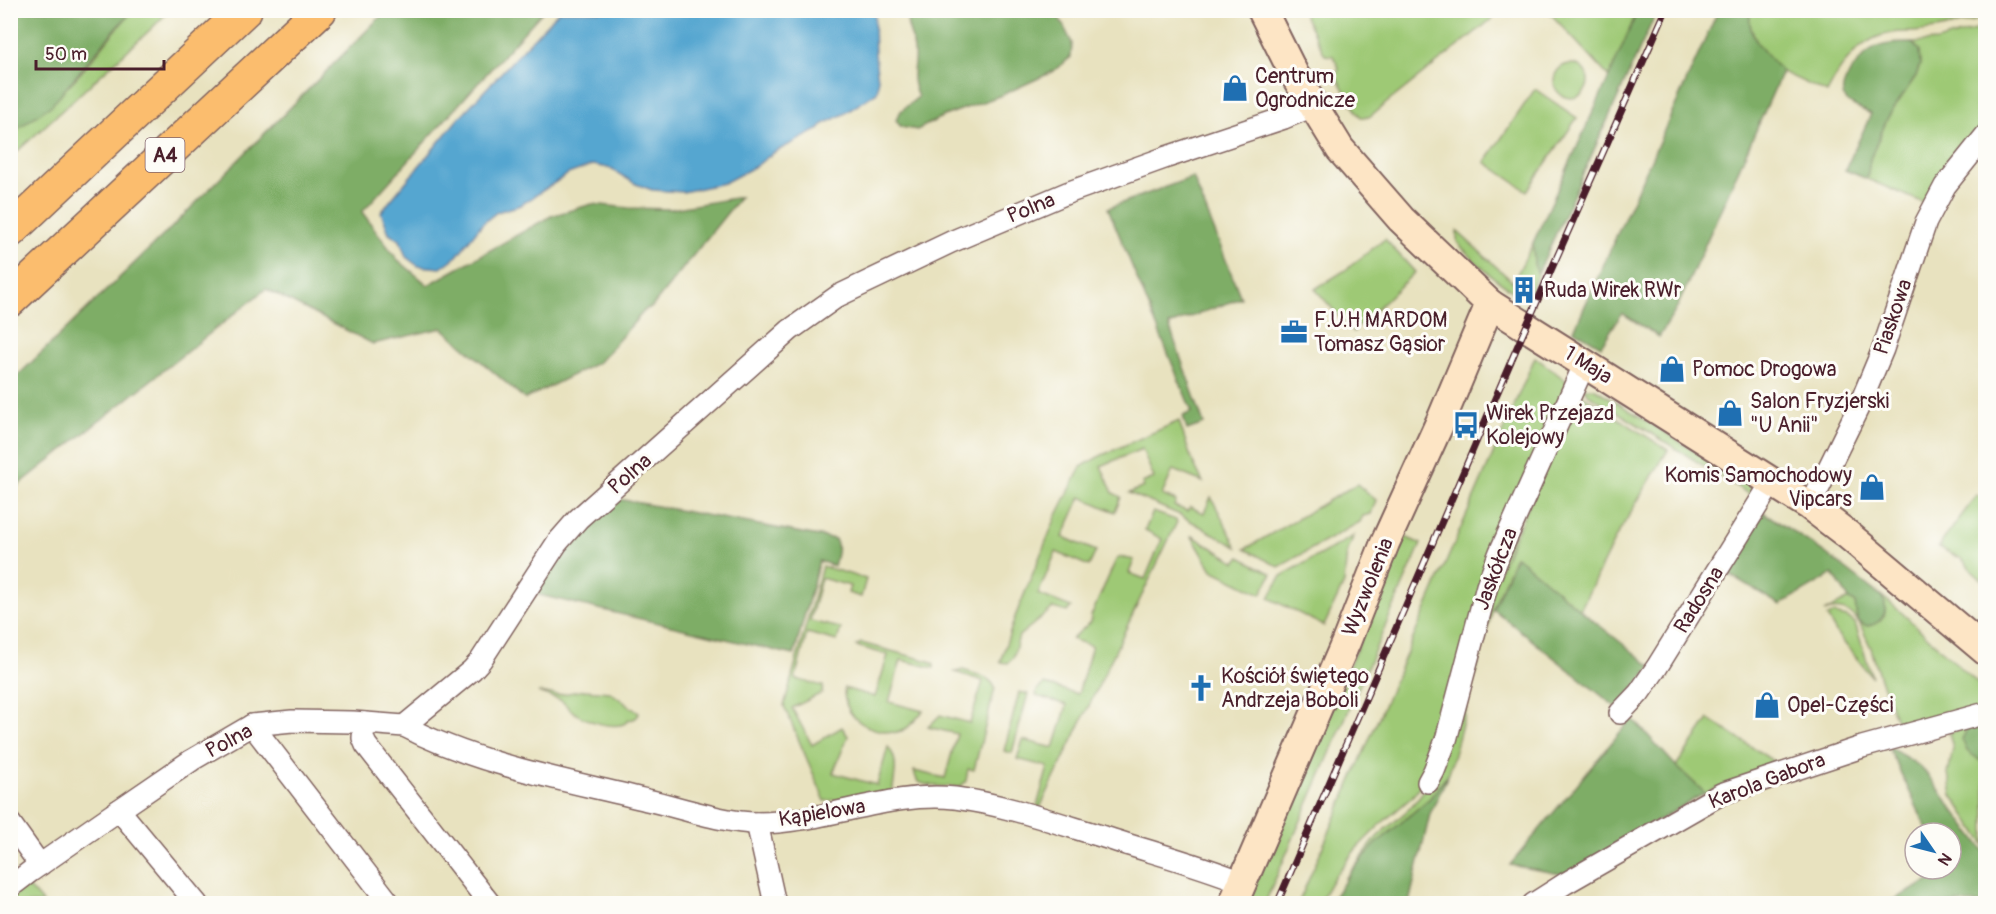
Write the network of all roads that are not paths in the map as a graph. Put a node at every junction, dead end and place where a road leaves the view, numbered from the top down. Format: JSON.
{"nodes":[{"id":1,"x":245,"y":10,"type":"edge"},
{"id":2,"x":320,"y":10,"type":"edge"},
{"id":3,"x":1262,"y":10,"type":"edge"},
{"id":4,"x":1313,"y":106,"type":"junction"},
{"id":5,"x":1986,"y":135,"type":"edge"},
{"id":6,"x":10,"y":231,"type":"edge"},
{"id":7,"x":10,"y":300,"type":"edge"},
{"id":8,"x":1490,"y":304,"type":"junction"},
{"id":9,"x":1585,"y":363,"type":"junction"},
{"id":10,"x":1772,"y":482,"type":"junction"},
{"id":11,"x":1810,"y":506,"type":"junction"},
{"id":12,"x":1986,"y":651,"type":"edge"},
{"id":13,"x":1620,"y":713,"type":"dead end"},
{"id":14,"x":1986,"y":713,"type":"edge"},
{"id":15,"x":364,"y":723,"type":"junction"},
{"id":16,"x":252,"y":725,"type":"junction"},
{"id":17,"x":404,"y":726,"type":"junction"},
{"id":18,"x":1428,"y":782,"type":"dead end"},
{"id":19,"x":119,"y":810,"type":"junction"},
{"id":20,"x":10,"y":823,"type":"edge"},
{"id":21,"x":757,"y":823,"type":"junction"},
{"id":22,"x":40,"y":865,"type":"junction"},
{"id":23,"x":10,"y":887,"type":"edge"},
{"id":24,"x":1237,"y":893,"type":"edge"},
{"id":25,"x":197,"y":903,"type":"edge"},
{"id":26,"x":390,"y":903,"type":"edge"},
{"id":27,"x":490,"y":903,"type":"edge"},
{"id":28,"x":775,"y":903,"type":"edge"},
{"id":29,"x":1533,"y":903,"type":"edge"}],
"edges":[{"from":1,"to":6,"type":"highway","number":"A4"},
{"from":2,"to":7,"type":"highway","number":"A4"},
{"from":3,"to":4,"type":"main road","name":"1 Maja"},
{"from":4,"to":8,"type":"main road","name":"1 Maja"},
{"from":4,"to":17,"type":"street","name":"Polna"},
{"from":5,"to":11,"type":"street","name":"Piaskowa"},
{"from":8,"to":9,"type":"main road","name":"1 Maja"},
{"from":8,"to":24,"type":"main road","name":"Wyzwolenia"},
{"from":9,"to":10,"type":"main road","name":"1 Maja"},
{"from":9,"to":18,"type":"street","name":"Jaskółcza"},
{"from":10,"to":11,"type":"main road","name":"1 Maja"},
{"from":10,"to":13,"type":"street","name":"Radosna"},
{"from":11,"to":12,"type":"main road","name":"1 Maja"},
{"from":14,"to":29,"type":"street","name":"Karola Gabora"},
{"from":15,"to":16,"type":"street","name":"Polna"},
{"from":15,"to":17,"type":"street","name":"Polna"},
{"from":15,"to":27,"type":"street"},
{"from":16,"to":19,"type":"street","name":"Polna"},
{"from":16,"to":26,"type":"street"},
{"from":17,"to":21,"type":"street","name":"Kąpielowa"},
{"from":19,"to":22,"type":"street","name":"Polna"},
{"from":19,"to":25,"type":"street"},
{"from":20,"to":22,"type":"street"},
{"from":21,"to":24,"type":"street","name":"Kąpielowa"},
{"from":21,"to":28,"type":"street"},
{"from":22,"to":23,"type":"street","name":"Polna"}]}
